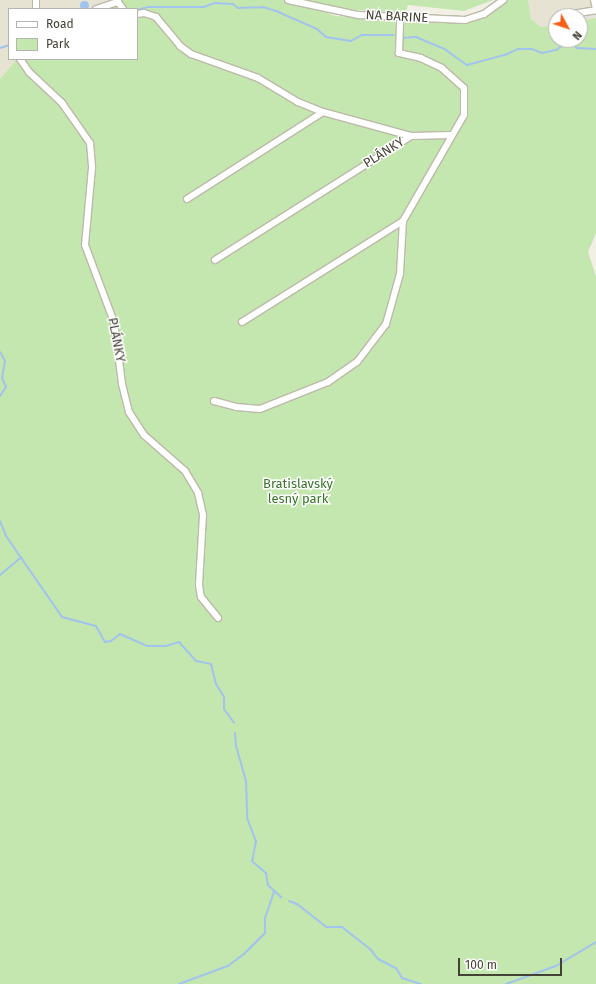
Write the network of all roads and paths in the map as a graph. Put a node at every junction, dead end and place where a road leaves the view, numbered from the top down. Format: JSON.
{"nodes":[{"id":1,"x":288,"y":0,"type":"edge"},
{"id":2,"x":503,"y":0,"type":"edge"},
{"id":3,"x":594,"y":0,"type":"edge"},
{"id":4,"x":118,"y":1,"type":"edge"},
{"id":5,"x":99,"y":8,"type":"edge"},
{"id":6,"x":596,"y":9,"type":"edge"},
{"id":7,"x":138,"y":14,"type":"edge"},
{"id":8,"x":400,"y":18,"type":"junction"},
{"id":9,"x":21,"y":60,"type":"edge"},
{"id":10,"x":323,"y":112,"type":"junction"},
{"id":11,"x":451,"y":135,"type":"junction"},
{"id":12,"x":411,"y":136,"type":"junction"},
{"id":13,"x":188,"y":199,"type":"dead end"},
{"id":14,"x":403,"y":221,"type":"junction"},
{"id":15,"x":215,"y":260,"type":"dead end"},
{"id":16,"x":242,"y":322,"type":"dead end"},
{"id":17,"x":214,"y":401,"type":"dead end"},
{"id":18,"x":218,"y":618,"type":"dead end"}],
"edges":[{"from":1,"to":8,"type":"street","name":"NA BARINE"},
{"from":2,"to":8,"type":"street","name":"NA BARINE"},
{"from":3,"to":6,"type":"street"},
{"from":4,"to":5,"type":"street"},
{"from":7,"to":10,"type":"street","name":"PLÁNKY"},
{"from":8,"to":11,"type":"street"},
{"from":9,"to":18,"type":"street","name":"PLÁNKY"},
{"from":10,"to":12,"type":"street","name":"PLÁNKY"},
{"from":10,"to":13,"type":"street"},
{"from":11,"to":12,"type":"street","name":"PLÁNKY"},
{"from":11,"to":14,"type":"street"},
{"from":12,"to":15,"type":"street","name":"PLÁNKY"},
{"from":14,"to":16,"type":"street"},
{"from":14,"to":17,"type":"street"}]}
